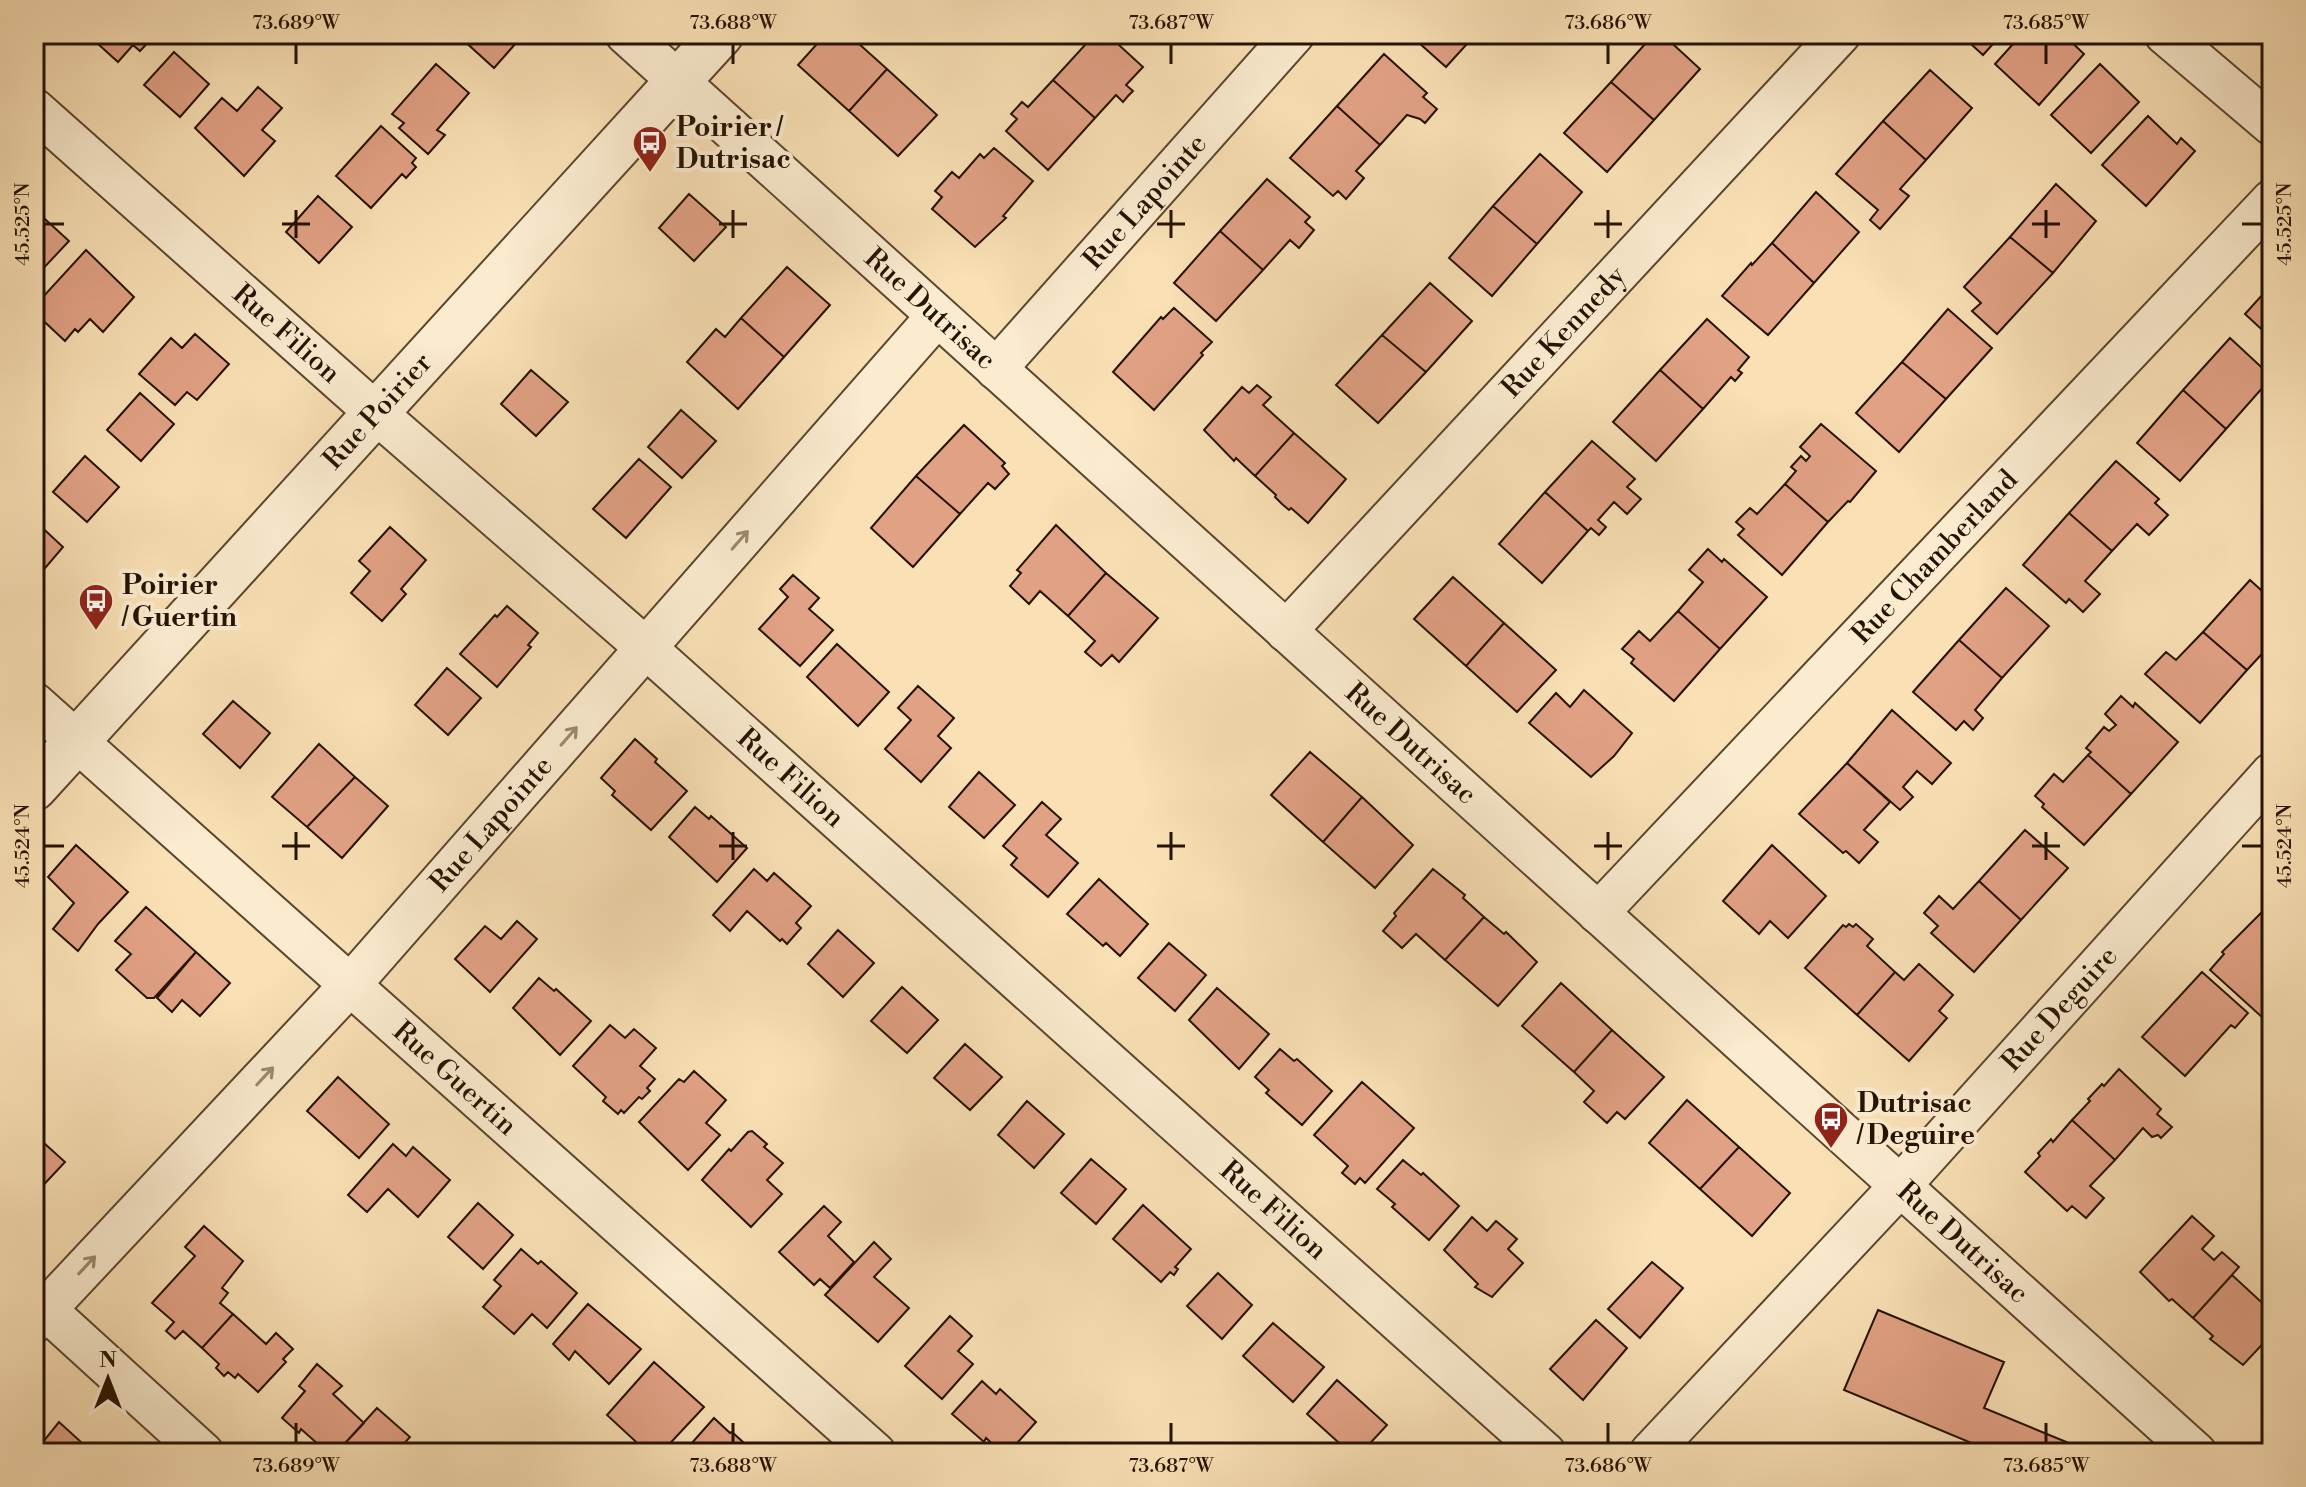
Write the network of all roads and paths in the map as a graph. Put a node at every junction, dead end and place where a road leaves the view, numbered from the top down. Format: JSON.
{"nodes":[{"id":1,"x":626,"y":34,"type":"edge"},
{"id":2,"x":721,"y":34,"type":"edge"},
{"id":3,"x":1294,"y":34,"type":"edge"},
{"id":4,"x":1840,"y":34,"type":"edge"},
{"id":5,"x":2165,"y":34,"type":"edge"},
{"id":6,"x":679,"y":82,"type":"junction"},
{"id":7,"x":34,"y":109,"type":"edge"},
{"id":8,"x":2272,"y":125,"type":"edge"},
{"id":9,"x":2272,"y":200,"type":"edge"},
{"id":10,"x":937,"y":316,"type":"junction"},
{"id":11,"x":996,"y":369,"type":"junction"},
{"id":12,"x":376,"y":413,"type":"junction"},
{"id":13,"x":1286,"y":631,"type":"junction"},
{"id":14,"x":646,"y":648,"type":"junction"},
{"id":15,"x":34,"y":703,"type":"edge"},
{"id":16,"x":76,"y":740,"type":"junction"},
{"id":17,"x":2272,"y":773,"type":"edge"},
{"id":18,"x":34,"y":788,"type":"edge"},
{"id":19,"x":1598,"y":913,"type":"junction"},
{"id":20,"x":350,"y":985,"type":"junction"},
{"id":21,"x":1900,"y":1186,"type":"junction"},
{"id":22,"x":38,"y":1310,"type":"edge"},
{"id":23,"x":203,"y":1453,"type":"edge"},
{"id":24,"x":875,"y":1453,"type":"edge"},
{"id":25,"x":1545,"y":1453,"type":"edge"},
{"id":26,"x":1650,"y":1453,"type":"edge"},
{"id":27,"x":2196,"y":1453,"type":"edge"}],
"edges":[{"from":1,"to":6,"type":"street","name":"Rue Dutrisac"},
{"from":2,"to":6,"type":"street","name":"Rue Poirier"},
{"from":3,"to":11,"type":"street","name":"Rue Lapointe"},
{"from":4,"to":13,"type":"street","name":"Rue Kennedy"},
{"from":5,"to":8,"type":"street"},
{"from":6,"to":10,"type":"street","name":"Rue Dutrisac"},
{"from":6,"to":12,"type":"street","name":"Rue Poirier"},
{"from":7,"to":12,"type":"street","name":"Rue Filion"},
{"from":9,"to":19,"type":"street","name":"Rue Chamberland"},
{"from":10,"to":11,"type":"street","name":"Rue Dutrisac"},
{"from":14,"to":10,"type":"street","name":"Rue Lapointe","one_way":true},
{"from":11,"to":13,"type":"street","name":"Rue Dutrisac"},
{"from":12,"to":14,"type":"street","name":"Rue Filion"},
{"from":12,"to":16,"type":"street","name":"Rue Poirier"},
{"from":13,"to":19,"type":"street","name":"Rue Dutrisac"},
{"from":20,"to":14,"type":"street","name":"Rue Lapointe","one_way":true},
{"from":14,"to":25,"type":"street","name":"Rue Filion"},
{"from":15,"to":16,"type":"street","name":"Rue Guertin"},
{"from":16,"to":18,"type":"street","name":"Rue Poirier"},
{"from":16,"to":20,"type":"street","name":"Rue Guertin"},
{"from":17,"to":21,"type":"street","name":"Rue Deguire"},
{"from":19,"to":21,"type":"street","name":"Rue Dutrisac"},
{"from":22,"to":20,"type":"street","name":"Rue Lapointe","one_way":true},
{"from":20,"to":24,"type":"street","name":"Rue Guertin"},
{"from":21,"to":26,"type":"street","name":"Rue Deguire"},
{"from":21,"to":27,"type":"street","name":"Rue Dutrisac"},
{"from":22,"to":23,"type":"street"}]}
